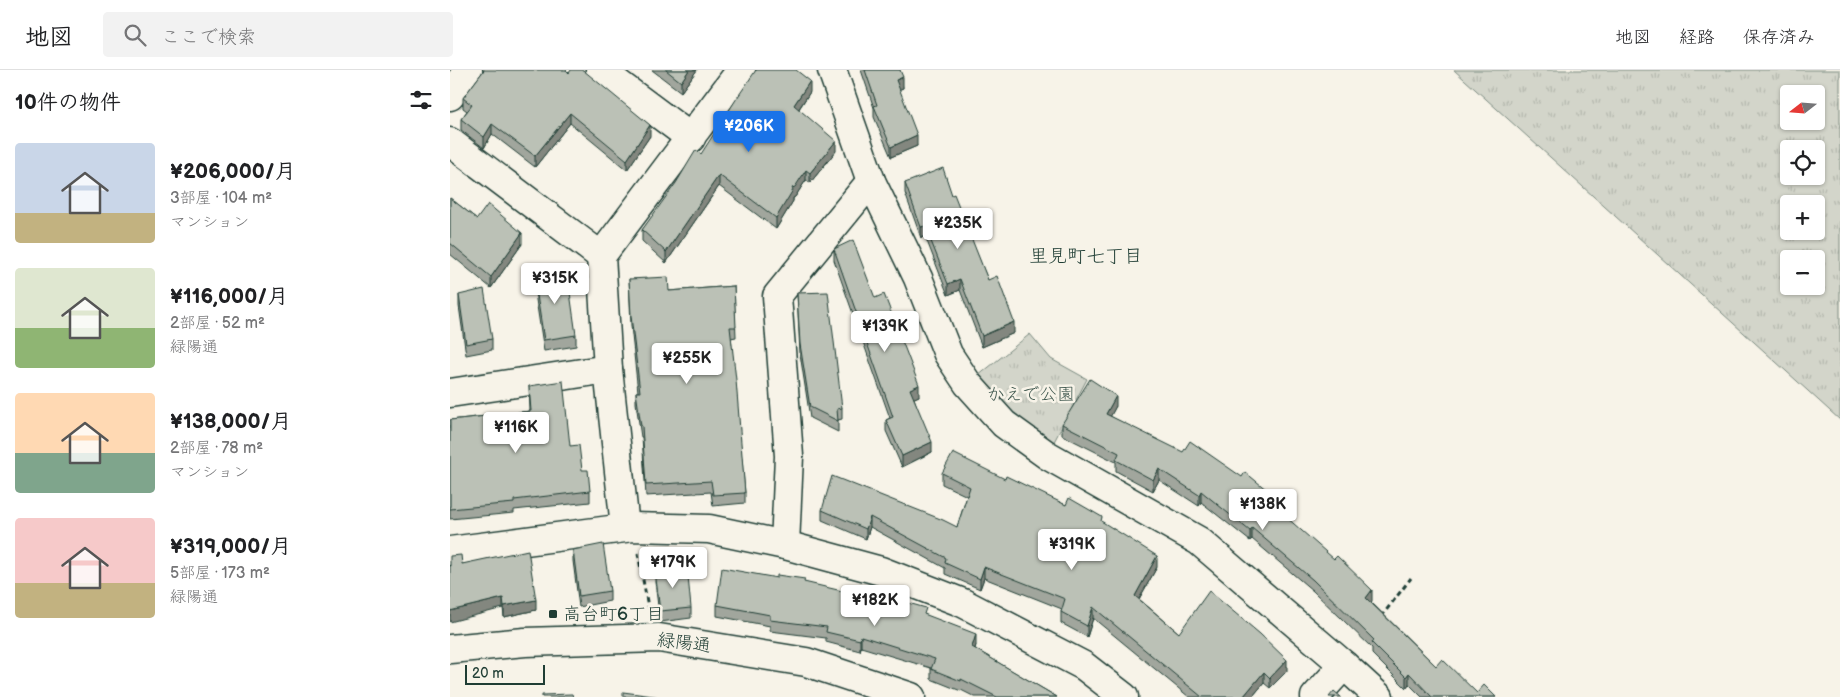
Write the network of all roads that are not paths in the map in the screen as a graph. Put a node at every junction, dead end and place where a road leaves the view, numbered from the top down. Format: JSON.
{"nodes":[{"id":1,"x":468,"y":70,"type":"edge"},
{"id":2,"x":600,"y":70,"type":"edge"},
{"id":3,"x":741,"y":70,"type":"edge"},
{"id":4,"x":832,"y":70,"type":"edge"},
{"id":5,"x":450,"y":96,"type":"edge"},
{"id":6,"x":690,"y":138,"type":"junction"},
{"id":7,"x":450,"y":142,"type":"edge"},
{"id":8,"x":871,"y":182,"type":"junction"},
{"id":9,"x":601,"y":256,"type":"junction"},
{"id":10,"x":608,"y":368,"type":"junction"},
{"id":11,"x":450,"y":393,"type":"edge"},
{"id":12,"x":629,"y":527,"type":"junction"},
{"id":13,"x":785,"y":545,"type":"junction"},
{"id":14,"x":450,"y":551,"type":"edge"},
{"id":15,"x":450,"y":649,"type":"edge"},
{"id":16,"x":1344,"y":664,"type":"junction"},
{"id":17,"x":911,"y":697,"type":"edge"},
{"id":18,"x":1124,"y":697,"type":"edge"},
{"id":19,"x":1315,"y":697,"type":"edge"},
{"id":20,"x":1379,"y":697,"type":"edge"}],
"edges":[{"from":1,"to":5,"type":"street"},
{"from":2,"to":6,"type":"street"},
{"from":3,"to":6,"type":"street"},
{"from":4,"to":8,"type":"street"},
{"from":6,"to":9,"type":"street"},
{"from":7,"to":9,"type":"street"},
{"from":8,"to":13,"type":"street"},
{"from":8,"to":16,"type":"street"},
{"from":9,"to":10,"type":"street"},
{"from":10,"to":11,"type":"street"},
{"from":10,"to":12,"type":"street"},
{"from":12,"to":13,"type":"street"},
{"from":12,"to":14,"type":"street"},
{"from":13,"to":18,"type":"street"},
{"from":15,"to":17,"type":"street","name":"緑陽通"},
{"from":16,"to":19,"type":"street"},
{"from":16,"to":20,"type":"street"}]}
